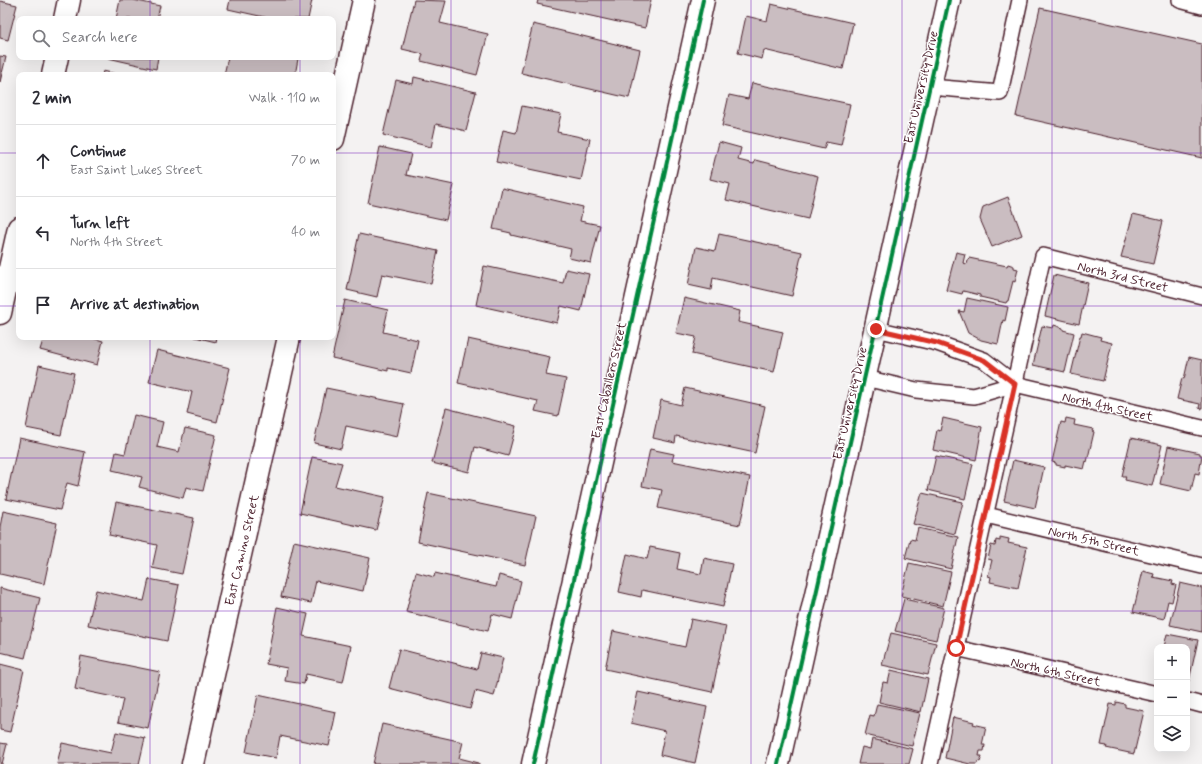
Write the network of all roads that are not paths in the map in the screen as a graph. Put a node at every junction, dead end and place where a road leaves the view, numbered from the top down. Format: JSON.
{"nodes":[{"id":1,"x":69,"y":0,"type":"edge"},
{"id":2,"x":364,"y":0,"type":"edge"},
{"id":3,"x":703,"y":0,"type":"edge"},
{"id":4,"x":949,"y":0,"type":"edge"},
{"id":5,"x":1020,"y":0,"type":"edge"},
{"id":6,"x":1180,"y":0,"type":"edge"},
{"id":7,"x":1202,"y":6,"type":"edge"},
{"id":8,"x":66,"y":16,"type":"edge"},
{"id":9,"x":56,"y":60,"type":"edge"},
{"id":10,"x":54,"y":72,"type":"edge"},
{"id":11,"x":930,"y":87,"type":"junction"},
{"id":12,"x":336,"y":126,"type":"edge"},
{"id":13,"x":16,"y":241,"type":"edge"},
{"id":14,"x":1202,"y":296,"type":"edge"},
{"id":15,"x":0,"y":313,"type":"edge"},
{"id":16,"x":876,"y":329,"type":"junction"},
{"id":17,"x":288,"y":340,"type":"edge"},
{"id":18,"x":864,"y":378,"type":"junction"},
{"id":19,"x":1015,"y":384,"type":"junction"},
{"id":20,"x":1202,"y":428,"type":"edge"},
{"id":21,"x":986,"y":515,"type":"junction"},
{"id":22,"x":1202,"y":566,"type":"edge"},
{"id":23,"x":956,"y":648,"type":"junction"},
{"id":24,"x":1154,"y":693,"type":"edge"},
{"id":25,"x":1190,"y":702,"type":"edge"},
{"id":26,"x":1202,"y":705,"type":"edge"},
{"id":27,"x":193,"y":764,"type":"edge"},
{"id":28,"x":532,"y":764,"type":"edge"},
{"id":29,"x":778,"y":764,"type":"edge"},
{"id":30,"x":930,"y":764,"type":"edge"}],
"edges":[{"from":1,"to":8,"type":"street"},
{"from":2,"to":12,"type":"street"},
{"from":3,"to":28,"type":"street","name":"East Caballero Street"},
{"from":4,"to":11,"type":"street","name":"East University Drive"},
{"from":5,"to":11,"type":"lane"},
{"from":6,"to":7,"type":"lane"},
{"from":9,"to":10,"type":"street"},
{"from":11,"to":16,"type":"street","name":"East University Drive"},
{"from":13,"to":15,"type":"street"},
{"from":14,"to":19,"type":"lane","name":"North 3rd Street"},
{"from":16,"to":18,"type":"street","name":"East University Drive"},
{"from":16,"to":19,"type":"lane","name":"North 4th Street"},
{"from":17,"to":27,"type":"street","name":"East Camino Street"},
{"from":18,"to":19,"type":"lane","name":"North 4th Street"},
{"from":18,"to":29,"type":"street","name":"East University Drive"},
{"from":19,"to":20,"type":"lane","name":"North 4th Street"},
{"from":19,"to":21,"type":"lane"},
{"from":21,"to":22,"type":"lane","name":"North 5th Street"},
{"from":21,"to":23,"type":"lane"},
{"from":23,"to":24,"type":"lane","name":"North 6th Street"},
{"from":23,"to":30,"type":"lane"},
{"from":25,"to":26,"type":"lane"}]}
